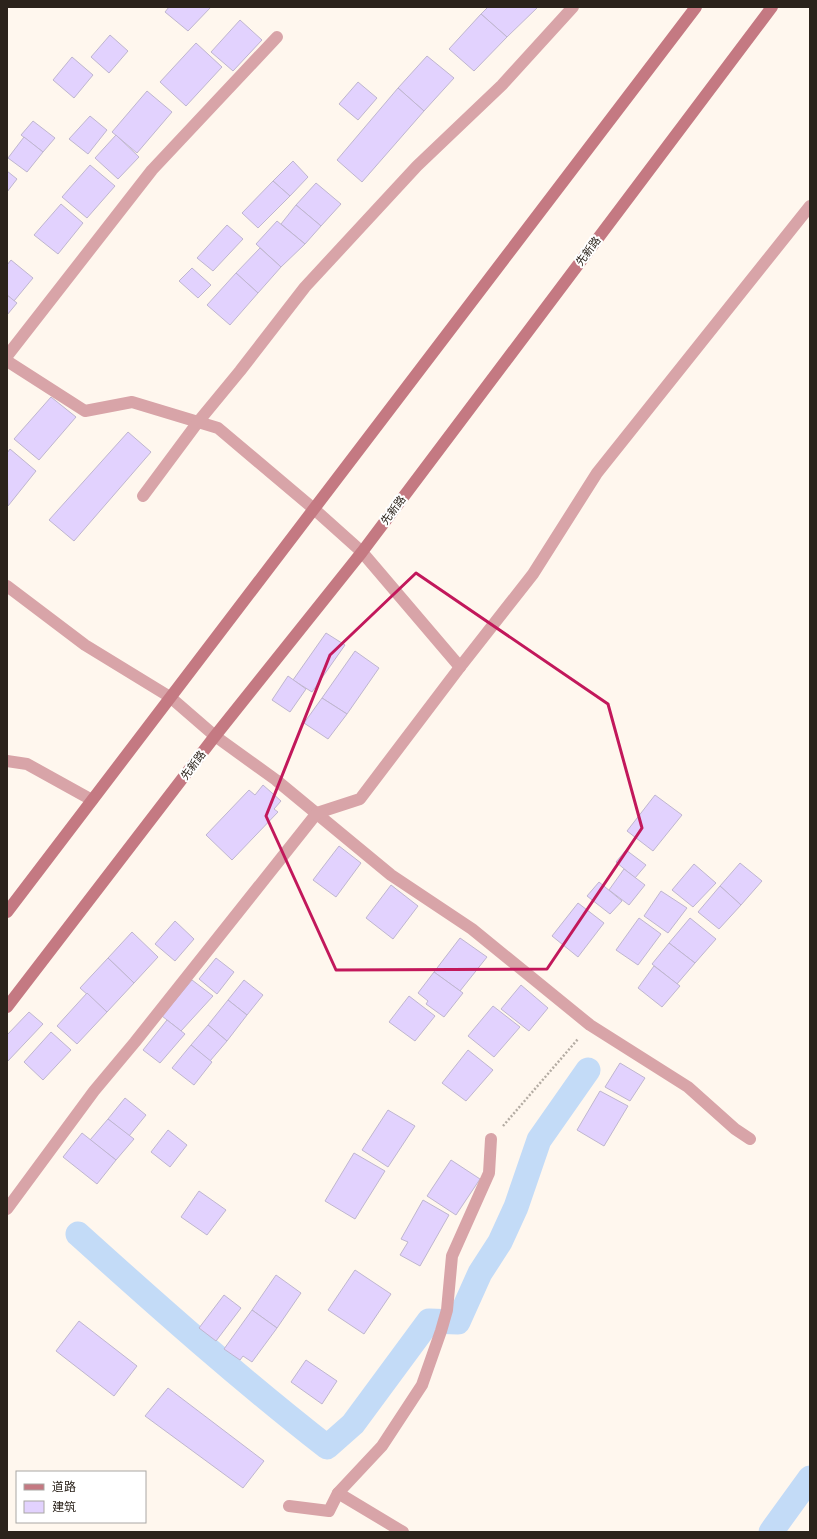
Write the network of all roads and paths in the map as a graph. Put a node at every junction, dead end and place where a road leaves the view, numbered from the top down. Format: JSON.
{"nodes":[{"id":1,"x":573,"y":7,"type":"edge"},
{"id":2,"x":696,"y":7,"type":"edge"},
{"id":3,"x":772,"y":7,"type":"edge"},
{"id":4,"x":277,"y":37,"type":"dead end"},
{"id":5,"x":810,"y":206,"type":"edge"},
{"id":6,"x":7,"y":356,"type":"edge"},
{"id":7,"x":7,"y":361,"type":"edge"},
{"id":8,"x":198,"y":422,"type":"junction"},
{"id":9,"x":142,"y":496,"type":"dead end"},
{"id":10,"x":314,"y":509,"type":"junction"},
{"id":11,"x":362,"y":552,"type":"junction"},
{"id":12,"x":7,"y":586,"type":"edge"},
{"id":13,"x":460,"y":666,"type":"junction"},
{"id":14,"x":170,"y":697,"type":"junction"},
{"id":15,"x":215,"y":736,"type":"junction"},
{"id":16,"x":7,"y":761,"type":"edge"},
{"id":17,"x":92,"y":800,"type":"junction"},
{"id":18,"x":317,"y":813,"type":"junction"},
{"id":19,"x":7,"y":912,"type":"edge"},
{"id":20,"x":7,"y":1007,"type":"edge"},
{"id":21,"x":590,"y":1025,"type":"junction"},
{"id":22,"x":491,"y":1139,"type":"joint"},
{"id":23,"x":750,"y":1139,"type":"dead end"},
{"id":24,"x":7,"y":1209,"type":"edge"},
{"id":25,"x":338,"y":1493,"type":"junction"},
{"id":26,"x":289,"y":1506,"type":"dead end"},
{"id":27,"x":403,"y":1532,"type":"edge"}],
"edges":[{"from":1,"to":8,"type":"lane"},
{"from":2,"to":10,"type":"main road"},
{"from":3,"to":11,"type":"main road","name":"先新路"},
{"from":4,"to":6,"type":"lane"},
{"from":5,"to":13,"type":"lane"},
{"from":7,"to":8,"type":"lane"},
{"from":8,"to":9,"type":"lane"},
{"from":8,"to":10,"type":"lane"},
{"from":10,"to":11,"type":"lane"},
{"from":10,"to":14,"type":"main road"},
{"from":11,"to":13,"type":"lane"},
{"from":11,"to":15,"type":"main road","name":"先新路"},
{"from":12,"to":14,"type":"lane"},
{"from":13,"to":18,"type":"lane"},
{"from":14,"to":15,"type":"lane"},
{"from":14,"to":17,"type":"main road"},
{"from":15,"to":18,"type":"lane"},
{"from":15,"to":20,"type":"main road","name":"先新路"},
{"from":16,"to":17,"type":"lane"},
{"from":17,"to":19,"type":"main road"},
{"from":18,"to":21,"type":"lane"},
{"from":18,"to":24,"type":"lane"},
{"from":21,"to":22,"type":"path"},
{"from":21,"to":23,"type":"lane"},
{"from":22,"to":25,"type":"lane"},
{"from":25,"to":26,"type":"lane"},
{"from":25,"to":27,"type":"lane"}]}
